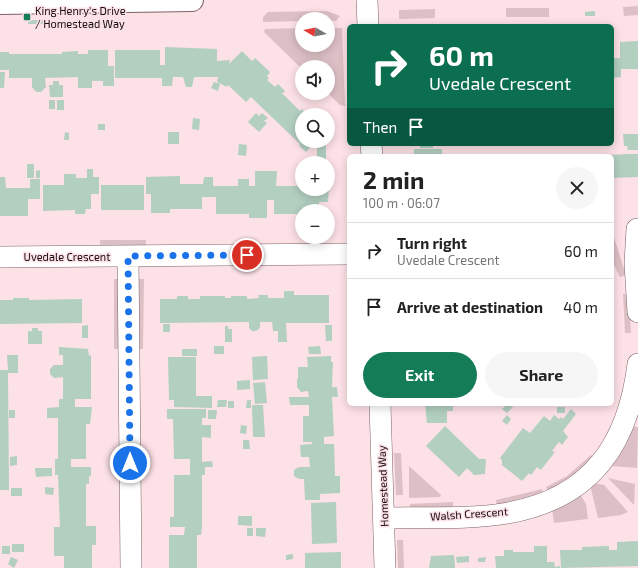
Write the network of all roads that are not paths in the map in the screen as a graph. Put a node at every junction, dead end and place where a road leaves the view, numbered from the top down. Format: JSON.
{"nodes":[{"id":1,"x":192,"y":0,"type":"edge"},
{"id":2,"x":367,"y":0,"type":"edge"},
{"id":3,"x":55,"y":1,"type":"edge"},
{"id":4,"x":0,"y":3,"type":"edge"},
{"id":5,"x":368,"y":24,"type":"edge"},
{"id":6,"x":637,"y":229,"type":"edge"},
{"id":7,"x":347,"y":254,"type":"edge"},
{"id":8,"x":128,"y":256,"type":"junction"},
{"id":9,"x":0,"y":257,"type":"edge"},
{"id":10,"x":638,"y":312,"type":"edge"},
{"id":11,"x":638,"y":364,"type":"edge"},
{"id":12,"x":380,"y":406,"type":"edge"},
{"id":13,"x":384,"y":518,"type":"junction"},
{"id":14,"x":131,"y":568,"type":"edge"},
{"id":15,"x":385,"y":568,"type":"edge"}],
"edges":[{"from":1,"to":3,"type":"street"},
{"from":2,"to":5,"type":"street"},
{"from":3,"to":4,"type":"street"},
{"from":6,"to":10,"type":"street"},
{"from":7,"to":8,"type":"street","name":"Uvedale Crescent"},
{"from":8,"to":9,"type":"street","name":"Uvedale Crescent"},
{"from":8,"to":14,"type":"street"},
{"from":11,"to":13,"type":"street","name":"Walsh Crescent"},
{"from":12,"to":13,"type":"street","name":"Homestead Way"},
{"from":13,"to":15,"type":"street","name":"Homestead Way"}]}
